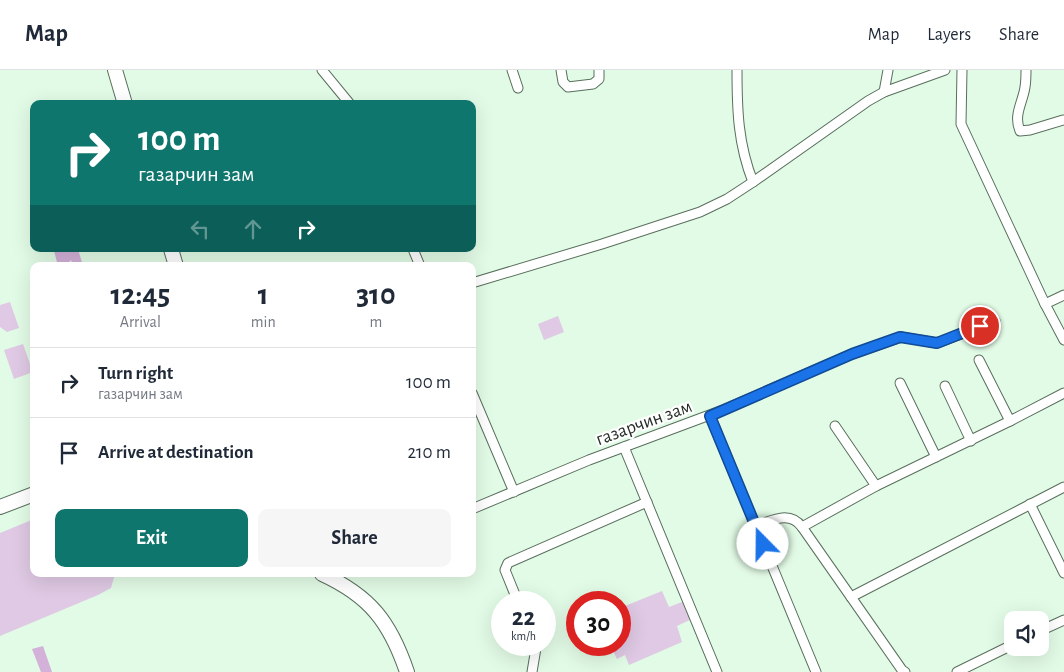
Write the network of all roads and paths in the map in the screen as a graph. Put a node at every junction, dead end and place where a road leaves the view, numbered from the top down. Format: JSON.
{"nodes":[{"id":1,"x":115,"y":70,"type":"edge"},
{"id":2,"x":322,"y":70,"type":"edge"},
{"id":3,"x":512,"y":70,"type":"edge"},
{"id":4,"x":561,"y":70,"type":"edge"},
{"id":5,"x":599,"y":70,"type":"edge"},
{"id":6,"x":737,"y":70,"type":"edge"},
{"id":7,"x":888,"y":70,"type":"edge"},
{"id":8,"x":945,"y":70,"type":"edge"},
{"id":9,"x":962,"y":70,"type":"edge"},
{"id":10,"x":1026,"y":70,"type":"edge"},
{"id":11,"x":518,"y":88,"type":"dead end"},
{"id":12,"x":884,"y":92,"type":"junction"},
{"id":13,"x":124,"y":100,"type":"edge"},
{"id":14,"x":347,"y":100,"type":"edge"},
{"id":15,"x":1063,"y":120,"type":"edge"},
{"id":16,"x":753,"y":182,"type":"junction"},
{"id":17,"x":476,"y":282,"type":"edge"},
{"id":18,"x":1064,"y":295,"type":"edge"},
{"id":19,"x":1045,"y":304,"type":"junction"},
{"id":20,"x":995,"y":321,"type":"dead end"},
{"id":21,"x":1064,"y":340,"type":"edge"},
{"id":22,"x":979,"y":360,"type":"dead end"},
{"id":23,"x":900,"y":383,"type":"dead end"},
{"id":24,"x":945,"y":386,"type":"dead end"},
{"id":25,"x":1064,"y":393,"type":"edge"},
{"id":26,"x":476,"y":402,"type":"edge"},
{"id":27,"x":710,"y":416,"type":"junction"},
{"id":28,"x":1010,"y":422,"type":"junction"},
{"id":29,"x":835,"y":426,"type":"dead end"},
{"id":30,"x":971,"y":440,"type":"junction"},
{"id":31,"x":624,"y":447,"type":"junction"},
{"id":32,"x":936,"y":457,"type":"junction"},
{"id":33,"x":876,"y":486,"type":"junction"},
{"id":34,"x":1064,"y":487,"type":"edge"},
{"id":35,"x":514,"y":492,"type":"junction"},
{"id":36,"x":30,"y":496,"type":"edge"},
{"id":37,"x":647,"y":502,"type":"junction"},
{"id":38,"x":1030,"y":504,"type":"junction"},
{"id":39,"x":0,"y":507,"type":"edge"},
{"id":40,"x":476,"y":507,"type":"edge"},
{"id":41,"x":756,"y":526,"type":"junction"},
{"id":42,"x":802,"y":527,"type":"junction"},
{"id":43,"x":1064,"y":573,"type":"edge"},
{"id":44,"x":338,"y":577,"type":"edge"},
{"id":45,"x":514,"y":591,"type":"edge"},
{"id":46,"x":851,"y":597,"type":"junction"},
{"id":47,"x":1064,"y":620,"type":"edge"},
{"id":48,"x":1049,"y":627,"type":"edge"},
{"id":49,"x":1004,"y":649,"type":"edge"},
{"id":50,"x":534,"y":656,"type":"edge"},
{"id":51,"x":407,"y":672,"type":"edge"},
{"id":52,"x":532,"y":672,"type":"edge"},
{"id":53,"x":717,"y":672,"type":"edge"},
{"id":54,"x":816,"y":672,"type":"edge"},
{"id":55,"x":905,"y":672,"type":"edge"},
{"id":56,"x":957,"y":672,"type":"edge"}],
"edges":[{"from":1,"to":13,"type":"main road"},
{"from":2,"to":14,"type":"street"},
{"from":3,"to":11,"type":"street"},
{"from":4,"to":5,"type":"street"},
{"from":6,"to":16,"type":"street"},
{"from":7,"to":12,"type":"street"},
{"from":8,"to":12,"type":"street"},
{"from":9,"to":19,"type":"street"},
{"from":10,"to":15,"type":"street"},
{"from":12,"to":16,"type":"street"},
{"from":16,"to":17,"type":"street"},
{"from":18,"to":19,"type":"street"},
{"from":19,"to":21,"type":"street"},
{"from":20,"to":27,"type":"street","name":"газарчин зам"},
{"from":22,"to":28,"type":"street"},
{"from":23,"to":32,"type":"street"},
{"from":24,"to":30,"type":"street"},
{"from":25,"to":28,"type":"street"},
{"from":26,"to":35,"type":"street"},
{"from":27,"to":31,"type":"street","name":"газарчин зам"},
{"from":27,"to":41,"type":"street"},
{"from":28,"to":30,"type":"street"},
{"from":29,"to":33,"type":"street"},
{"from":30,"to":32,"type":"street"},
{"from":31,"to":35,"type":"street","name":"газарчин зам"},
{"from":31,"to":37,"type":"street"},
{"from":32,"to":33,"type":"street"},
{"from":33,"to":42,"type":"street"},
{"from":34,"to":38,"type":"street"},
{"from":35,"to":40,"type":"street","name":"газарчин зам"},
{"from":36,"to":39,"type":"main road"},
{"from":37,"to":45,"type":"street"},
{"from":37,"to":53,"type":"street"},
{"from":38,"to":43,"type":"street"},
{"from":38,"to":46,"type":"street"},
{"from":41,"to":42,"type":"street"},
{"from":41,"to":54,"type":"street"},
{"from":42,"to":46,"type":"street"},
{"from":44,"to":51,"type":"main road"},
{"from":46,"to":55,"type":"street"},
{"from":47,"to":48,"type":"street"},
{"from":49,"to":56,"type":"street"},
{"from":50,"to":52,"type":"street"}]}
